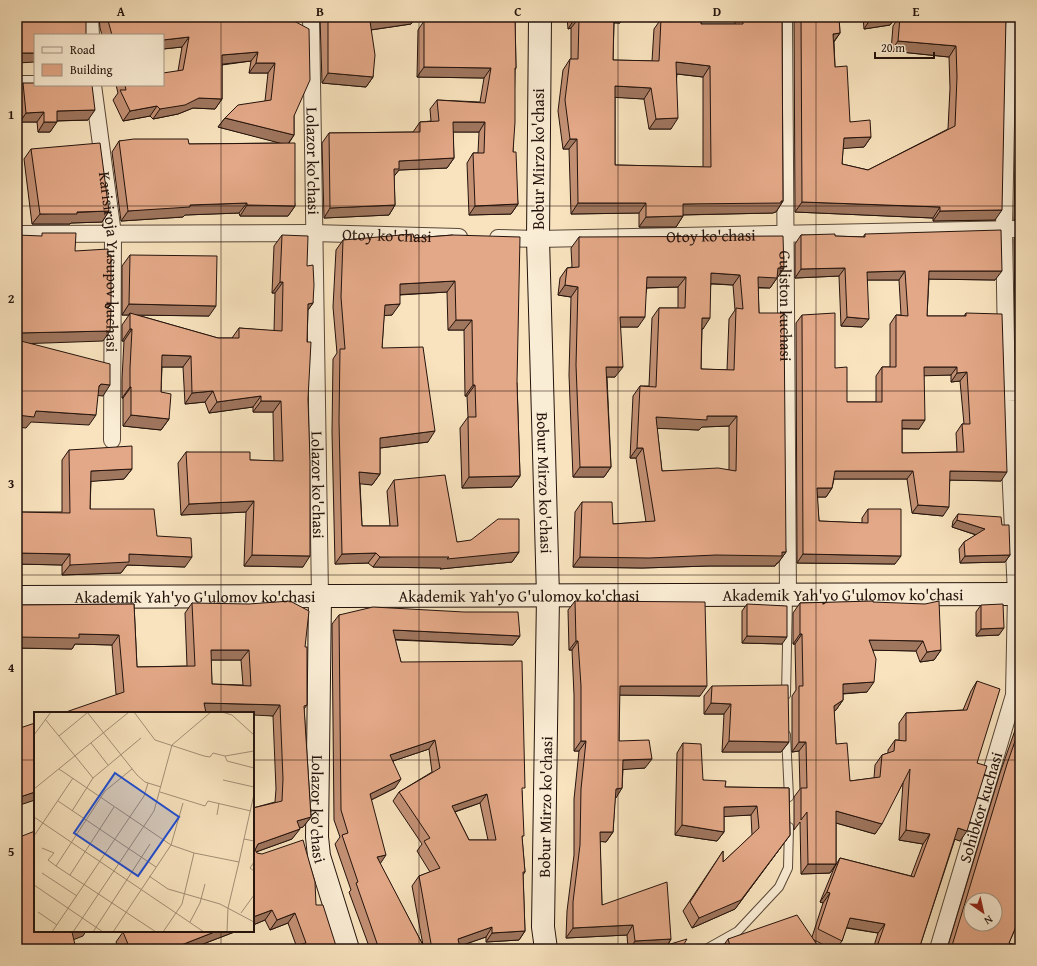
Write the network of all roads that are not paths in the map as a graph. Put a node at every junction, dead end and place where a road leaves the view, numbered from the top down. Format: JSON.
{"nodes":[{"id":1,"x":90,"y":17,"type":"edge"},
{"id":2,"x":311,"y":17,"type":"edge"},
{"id":3,"x":540,"y":17,"type":"edge"},
{"id":4,"x":784,"y":17,"type":"edge"},
{"id":5,"x":1008,"y":17,"type":"edge"},
{"id":6,"x":90,"y":34,"type":"edge"},
{"id":7,"x":17,"y":80,"type":"edge"},
{"id":8,"x":34,"y":80,"type":"edge"},
{"id":9,"x":93,"y":86,"type":"edge"},
{"id":10,"x":1004,"y":229,"type":"junction"},
{"id":11,"x":1020,"y":229,"type":"edge"},
{"id":12,"x":313,"y":233,"type":"junction"},
{"id":13,"x":17,"y":234,"type":"edge"},
{"id":14,"x":113,"y":234,"type":"junction"},
{"id":15,"x":786,"y":234,"type":"junction"},
{"id":16,"x":538,"y":239,"type":"junction"},
{"id":17,"x":112,"y":440,"type":"dead end"},
{"id":18,"x":1018,"y":594,"type":"edge"},
{"id":19,"x":320,"y":596,"type":"junction"},
{"id":20,"x":548,"y":596,"type":"junction"},
{"id":21,"x":788,"y":596,"type":"junction"},
{"id":22,"x":17,"y":598,"type":"edge"},
{"id":23,"x":786,"y":706,"type":"edge"},
{"id":24,"x":786,"y":730,"type":"edge"},
{"id":25,"x":789,"y":806,"type":"edge"},
{"id":26,"x":789,"y":821,"type":"edge"},
{"id":27,"x":348,"y":949,"type":"edge"},
{"id":28,"x":546,"y":949,"type":"edge"},
{"id":29,"x":706,"y":949,"type":"edge"},
{"id":30,"x":938,"y":949,"type":"edge"}],
"edges":[{"from":1,"to":6,"type":"street"},
{"from":2,"to":12,"type":"street","name":"Lolazor ko'chasi"},
{"from":3,"to":16,"type":"street","name":"Bobur Mirzo ko'chasi"},
{"from":4,"to":15,"type":"street","name":"Guliston kuchasi"},
{"from":5,"to":10,"type":"street","name":"Sohibkor kuchasi"},
{"from":7,"to":8,"type":"lane"},
{"from":9,"to":14,"type":"street","name":"Karisiroja Yusupov kuchasi"},
{"from":10,"to":11,"type":"street","name":"Otoy ko'chasi"},
{"from":10,"to":15,"type":"street","name":"Otoy ko'chasi"},
{"from":10,"to":18,"type":"street","name":"Sohibkor kuchasi"},
{"from":12,"to":14,"type":"street","name":"Otoy ko'chasi"},
{"from":12,"to":16,"type":"street","name":"Otoy ko'chasi"},
{"from":12,"to":19,"type":"street","name":"Lolazor ko'chasi"},
{"from":13,"to":14,"type":"street","name":"Otoy ko'chasi"},
{"from":14,"to":17,"type":"street","name":"Karisiroja Yusupov kuchasi"},
{"from":15,"to":16,"type":"street","name":"Otoy ko'chasi"},
{"from":15,"to":21,"type":"street","name":"Guliston kuchasi"},
{"from":16,"to":20,"type":"street","name":"Bobur Mirzo ko'chasi"},
{"from":18,"to":21,"type":"street","name":"Akademik Yah'yo G'ulomov ko'chasi"},
{"from":18,"to":30,"type":"street","name":"Sohibkor kuchasi"},
{"from":19,"to":20,"type":"street","name":"Akademik Yah'yo G'ulomov ko'chasi"},
{"from":19,"to":22,"type":"street","name":"Akademik Yah'yo G'ulomov ko'chasi"},
{"from":19,"to":27,"type":"street","name":"Lolazor ko'chasi"},
{"from":20,"to":21,"type":"street","name":"Akademik Yah'yo G'ulomov ko'chasi"},
{"from":20,"to":28,"type":"street","name":"Bobur Mirzo ko'chasi"},
{"from":21,"to":23,"type":"lane"},
{"from":24,"to":25,"type":"lane"},
{"from":26,"to":29,"type":"lane"}]}
